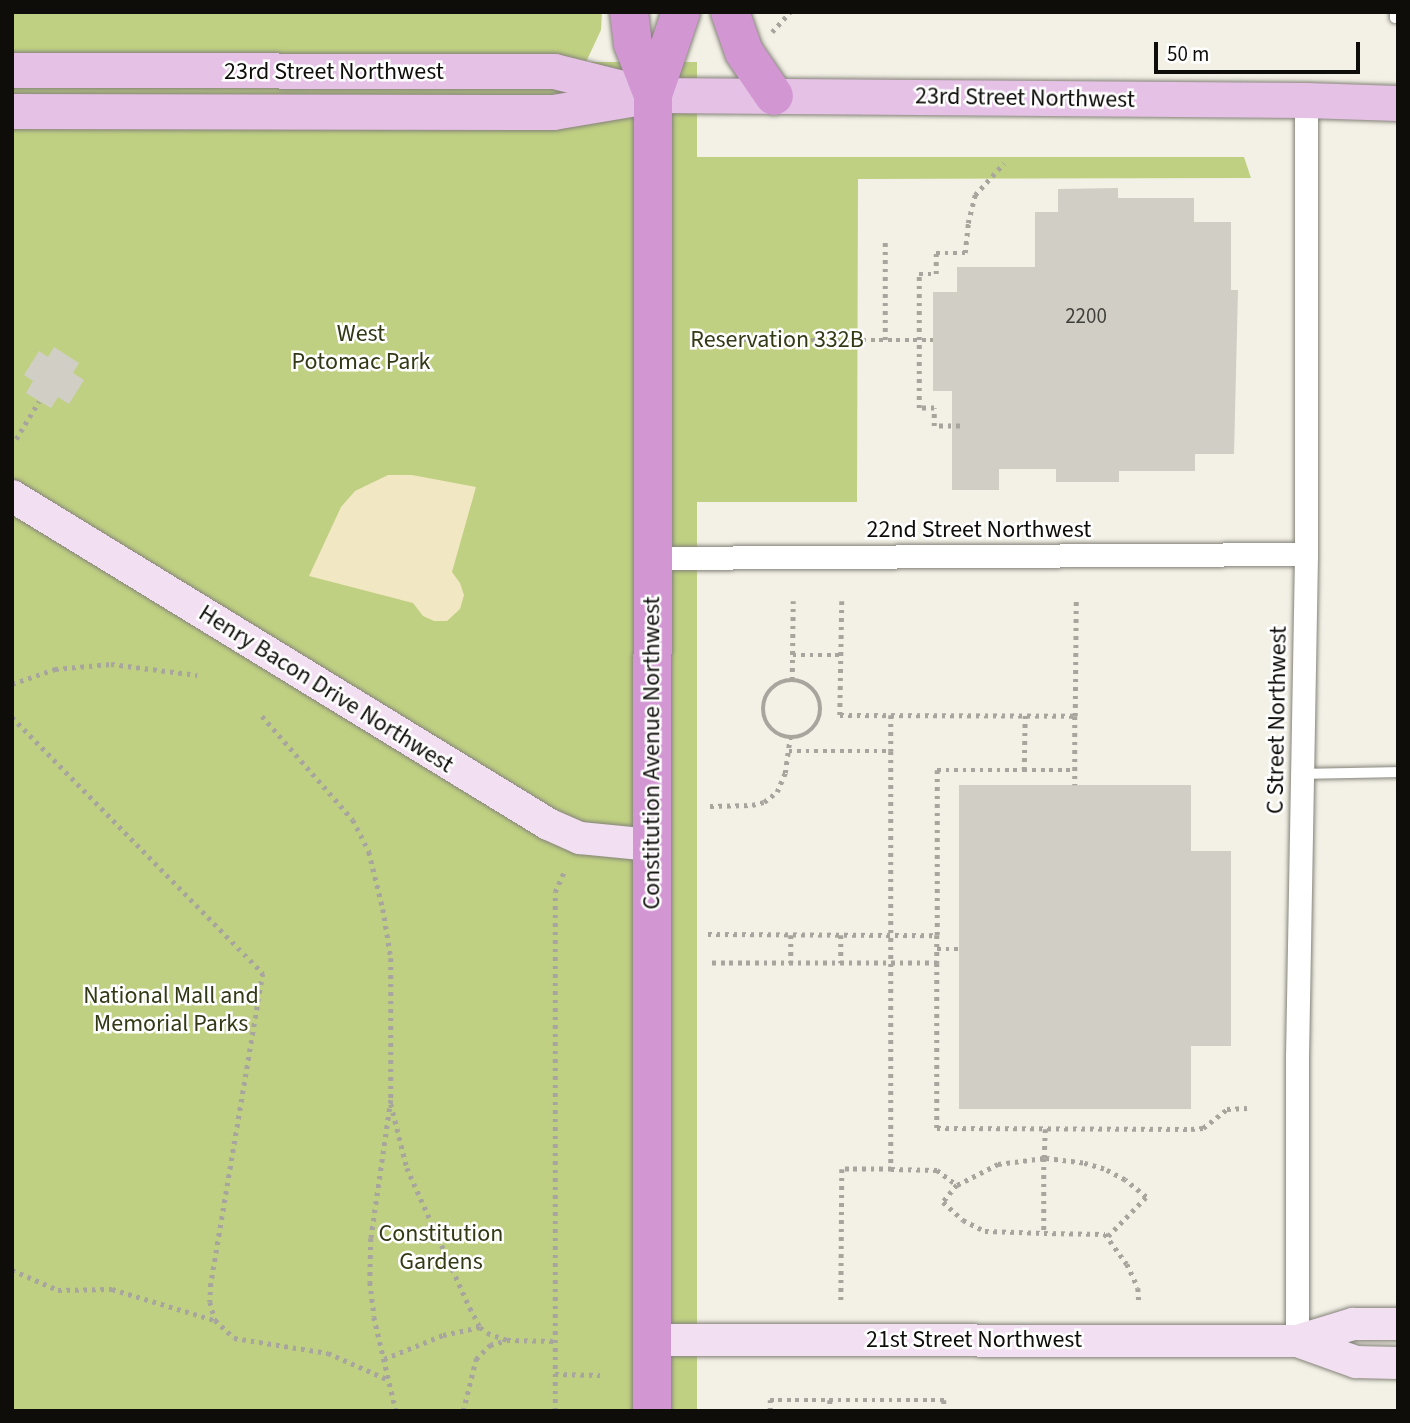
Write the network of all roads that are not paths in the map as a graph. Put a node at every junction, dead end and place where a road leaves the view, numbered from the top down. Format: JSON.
{"nodes":[{"id":1,"x":629,"y":12,"type":"edge"},
{"id":2,"x":681,"y":12,"type":"edge"},
{"id":3,"x":730,"y":12,"type":"edge"},
{"id":4,"x":12,"y":70,"type":"edge"},
{"id":5,"x":653,"y":95,"type":"junction"},
{"id":6,"x":774,"y":96,"type":"junction"},
{"id":7,"x":1306,"y":100,"type":"junction"},
{"id":8,"x":1398,"y":103,"type":"edge"},
{"id":9,"x":12,"y":111,"type":"edge"},
{"id":10,"x":12,"y":496,"type":"edge"},
{"id":11,"x":1306,"y":554,"type":"junction"},
{"id":12,"x":652,"y":558,"type":"junction"},
{"id":13,"x":1398,"y":772,"type":"edge"},
{"id":14,"x":1302,"y":774,"type":"junction"},
{"id":15,"x":652,"y":845,"type":"junction"},
{"id":16,"x":1398,"y":1324,"type":"edge"},
{"id":17,"x":652,"y":1340,"type":"junction"},
{"id":18,"x":1297,"y":1341,"type":"junction"},
{"id":19,"x":1398,"y":1363,"type":"edge"},
{"id":20,"x":652,"y":1411,"type":"edge"}],
"edges":[{"from":1,"to":5,"type":"highway","name":"Constitution Avenue Northwest"},
{"from":2,"to":5,"type":"highway","name":"Constitution Avenue Northwest"},
{"from":3,"to":6,"type":"highway"},
{"from":4,"to":5,"type":"main road","name":"23rd Street Northwest"},
{"from":5,"to":6,"type":"main road","name":"23rd Street Northwest"},
{"from":5,"to":9,"type":"main road","name":"23rd Street Northwest"},
{"from":5,"to":12,"type":"highway","name":"Constitution Avenue Northwest"},
{"from":6,"to":7,"type":"main road","name":"23rd Street Northwest"},
{"from":7,"to":8,"type":"main road","name":"23rd Street Northwest"},
{"from":7,"to":11,"type":"street","name":"C Street Northwest"},
{"from":10,"to":15,"type":"street","name":"Henry Bacon Drive Northwest"},
{"from":11,"to":12,"type":"street","name":"22nd Street Northwest"},
{"from":11,"to":14,"type":"street","name":"C Street Northwest"},
{"from":12,"to":15,"type":"highway","name":"Constitution Avenue Northwest"},
{"from":13,"to":14,"type":"lane"},
{"from":14,"to":18,"type":"street","name":"C Street Northwest"},
{"from":15,"to":17,"type":"highway","name":"Constitution Avenue Northwest"},
{"from":16,"to":18,"type":"street","name":"21st Street Northwest"},
{"from":17,"to":18,"type":"street","name":"21st Street Northwest"},
{"from":17,"to":20,"type":"highway","name":"Constitution Avenue Northwest"},
{"from":18,"to":19,"type":"street","name":"21st Street Northwest"}]}
